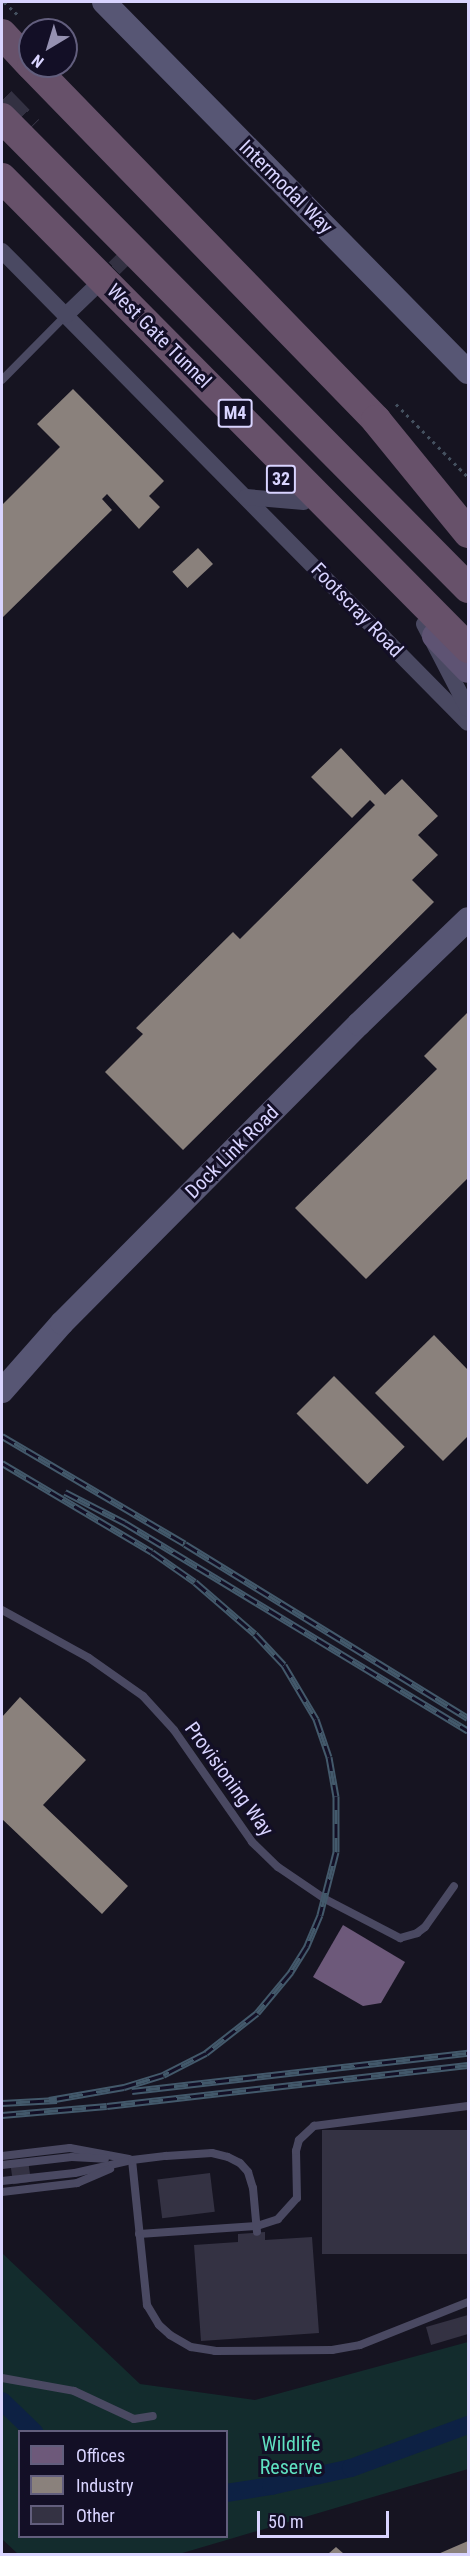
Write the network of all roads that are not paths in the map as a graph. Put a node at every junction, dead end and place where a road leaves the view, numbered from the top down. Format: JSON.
{"nodes":[{"id":1,"x":104,"y":2,"type":"edge"},
{"id":2,"x":2,"y":34,"type":"edge"},
{"id":3,"x":18,"y":51,"type":"edge"},
{"id":4,"x":44,"y":78,"type":"edge"},
{"id":5,"x":2,"y":118,"type":"tunnel mouth"},
{"id":6,"x":2,"y":178,"type":"edge"},
{"id":7,"x":2,"y":195,"type":"edge"},
{"id":8,"x":2,"y":251,"type":"edge"},
{"id":9,"x":94,"y":288,"type":"junction"},
{"id":10,"x":66,"y":315,"type":"junction"},
{"id":11,"x":468,"y":372,"type":"edge"},
{"id":12,"x":2,"y":380,"type":"edge"},
{"id":13,"x":246,"y":497,"type":"junction"},
{"id":14,"x":304,"y":502,"type":"junction"},
{"id":15,"x":468,"y":533,"type":"edge"},
{"id":16,"x":468,"y":588,"type":"edge"},
{"id":17,"x":424,"y":624,"type":"junction"},
{"id":18,"x":468,"y":648,"type":"edge"},
{"id":19,"x":468,"y":670,"type":"edge"},
{"id":20,"x":468,"y":709,"type":"edge"},
{"id":21,"x":468,"y":723,"type":"edge"},
{"id":22,"x":468,"y":920,"type":"edge"},
{"id":23,"x":2,"y":1390,"type":"edge"},
{"id":24,"x":2,"y":1610,"type":"edge"},
{"id":25,"x":454,"y":1886,"type":"dead end"},
{"id":26,"x":468,"y":2106,"type":"edge"},
{"id":27,"x":2,"y":2156,"type":"edge"},
{"id":28,"x":132,"y":2160,"type":"junction"},
{"id":29,"x":2,"y":2165,"type":"edge"},
{"id":30,"x":2,"y":2181,"type":"edge"},
{"id":31,"x":2,"y":2192,"type":"edge"},
{"id":32,"x":257,"y":2232,"type":"dead end"},
{"id":33,"x":139,"y":2234,"type":"junction"},
{"id":34,"x":468,"y":2302,"type":"edge"},
{"id":35,"x":2,"y":2378,"type":"edge"},
{"id":36,"x":153,"y":2416,"type":"dead end"}],
"edges":[{"from":1,"to":11,"type":"main road","name":"Intermodal Way"},
{"from":2,"to":3,"type":"highway"},
{"from":4,"to":15,"type":"highway"},
{"from":5,"to":16,"type":"highway","number":"M4","bridge":true},
{"from":6,"to":18,"type":"highway","name":"West Gate Tunnel","number":"M4","bridge":true},
{"from":7,"to":9,"type":"main road","name":"Footscray Road","number":"32"},
{"from":8,"to":10,"type":"street","name":"Footscray Road"},
{"from":9,"to":10,"type":"street"},
{"from":9,"to":14,"type":"main road","name":"Footscray Road","number":"32"},
{"from":10,"to":12,"type":"lane"},
{"from":10,"to":13,"type":"street","name":"Footscray Road"},
{"from":13,"to":14,"type":"street"},
{"from":13,"to":21,"type":"street","name":"Footscray Road"},
{"from":14,"to":17,"type":"main road","name":"Footscray Road","number":"32"},
{"from":17,"to":19,"type":"main road","name":"Footscray Road","number":"32"},
{"from":17,"to":20,"type":"street","name":"Footscray Road"},
{"from":22,"to":23,"type":"main road","name":"Dock Link Road"},
{"from":24,"to":25,"type":"lane","name":"Provisioning Way"},
{"from":26,"to":33,"type":"lane"},
{"from":27,"to":28,"type":"lane"},
{"from":28,"to":29,"type":"lane"},
{"from":28,"to":30,"type":"lane"},
{"from":28,"to":31,"type":"lane"},
{"from":28,"to":32,"type":"lane","bridge":true},
{"from":28,"to":33,"type":"lane"},
{"from":33,"to":34,"type":"lane"},
{"from":35,"to":36,"type":"lane"}]}
